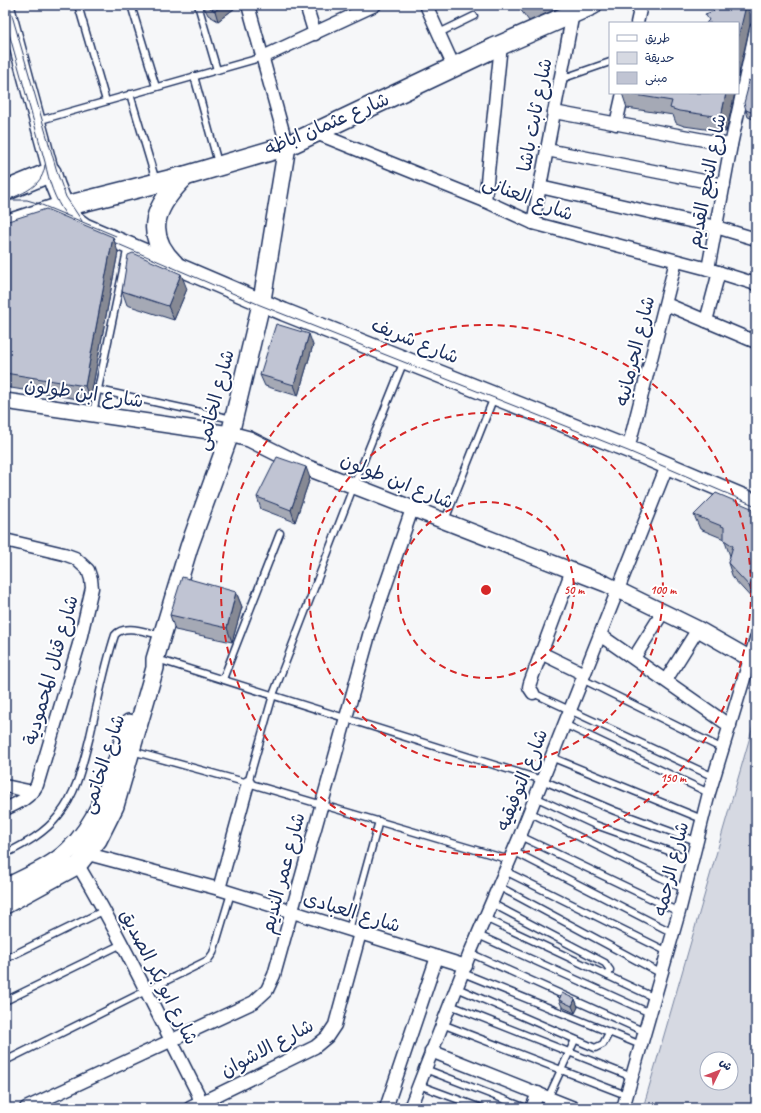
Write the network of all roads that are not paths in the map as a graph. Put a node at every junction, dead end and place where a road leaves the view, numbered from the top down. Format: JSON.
{"nodes":[{"id":1,"x":6,"y":5,"type":"edge"},
{"id":2,"x":78,"y":5,"type":"edge"},
{"id":3,"x":131,"y":5,"type":"edge"},
{"id":4,"x":198,"y":5,"type":"edge"},
{"id":5,"x":248,"y":5,"type":"edge"},
{"id":6,"x":306,"y":5,"type":"edge"},
{"id":7,"x":375,"y":5,"type":"edge"},
{"id":8,"x":426,"y":5,"type":"edge"},
{"id":9,"x":592,"y":5,"type":"edge"},
{"id":10,"x":641,"y":5,"type":"edge"},
{"id":11,"x":573,"y":13,"type":"junction"},
{"id":12,"x":474,"y":16,"type":"dead end"},
{"id":13,"x":637,"y":22,"type":"edge"},
{"id":14,"x":756,"y":29,"type":"edge"},
{"id":15,"x":439,"y":33,"type":"junction"},
{"id":16,"x":315,"y":34,"type":"junction"},
{"id":17,"x":501,"y":45,"type":"junction"},
{"id":18,"x":263,"y":57,"type":"junction"},
{"id":19,"x":609,"y":62,"type":"edge"},
{"id":20,"x":454,"y":67,"type":"junction"},
{"id":21,"x":217,"y":70,"type":"junction"},
{"id":22,"x":194,"y":76,"type":"junction"},
{"id":23,"x":561,"y":79,"type":"junction"},
{"id":24,"x":156,"y":87,"type":"junction"},
{"id":25,"x":130,"y":94,"type":"junction"},
{"id":26,"x":623,"y":94,"type":"edge"},
{"id":27,"x":106,"y":101,"type":"junction"},
{"id":28,"x":554,"y":112,"type":"junction"},
{"id":29,"x":37,"y":121,"type":"junction"},
{"id":30,"x":616,"y":124,"type":"junction"},
{"id":31,"x":316,"y":133,"type":"junction"},
{"id":32,"x":731,"y":145,"type":"junction"},
{"id":33,"x":287,"y":146,"type":"junction"},
{"id":34,"x":548,"y":150,"type":"junction"},
{"id":35,"x":219,"y":166,"type":"junction"},
{"id":36,"x":51,"y":172,"type":"junction"},
{"id":37,"x":185,"y":176,"type":"junction"},
{"id":38,"x":157,"y":184,"type":"junction"},
{"id":39,"x":724,"y":185,"type":"junction"},
{"id":40,"x":540,"y":187,"type":"junction"},
{"id":41,"x":5,"y":190,"type":"edge"},
{"id":42,"x":485,"y":201,"type":"junction"},
{"id":43,"x":64,"y":207,"type":"junction"},
{"id":44,"x":533,"y":223,"type":"junction"},
{"id":45,"x":5,"y":225,"type":"edge"},
{"id":46,"x":716,"y":227,"type":"junction"},
{"id":47,"x":756,"y":239,"type":"edge"},
{"id":48,"x":129,"y":245,"type":"junction"},
{"id":49,"x":676,"y":261,"type":"junction"},
{"id":50,"x":174,"y":264,"type":"junction"},
{"id":51,"x":713,"y":271,"type":"junction"},
{"id":52,"x":756,"y":284,"type":"edge"},
{"id":53,"x":261,"y":302,"type":"junction"},
{"id":54,"x":666,"y":304,"type":"junction"},
{"id":55,"x":706,"y":321,"type":"junction"},
{"id":56,"x":756,"y":342,"type":"edge"},
{"id":57,"x":405,"y":360,"type":"junction"},
{"id":58,"x":99,"y":390,"type":"junction"},
{"id":59,"x":495,"y":396,"type":"junction"},
{"id":60,"x":5,"y":401,"type":"edge"},
{"id":61,"x":93,"y":414,"type":"junction"},
{"id":62,"x":232,"y":427,"type":"junction"},
{"id":63,"x":628,"y":449,"type":"junction"},
{"id":64,"x":667,"y":466,"type":"junction"},
{"id":65,"x":354,"y":485,"type":"junction"},
{"id":66,"x":756,"y":503,"type":"edge"},
{"id":67,"x":412,"y":509,"type":"junction"},
{"id":68,"x":445,"y":522,"type":"junction"},
{"id":69,"x":280,"y":533,"type":"dead end"},
{"id":70,"x":5,"y":540,"type":"edge"},
{"id":71,"x":572,"y":570,"type":"junction"},
{"id":72,"x":619,"y":590,"type":"junction"},
{"id":73,"x":663,"y":612,"type":"junction"},
{"id":74,"x":698,"y":630,"type":"junction"},
{"id":75,"x":163,"y":635,"type":"junction"},
{"id":76,"x":600,"y":635,"type":"junction"},
{"id":77,"x":756,"y":639,"type":"edge"},
{"id":78,"x":541,"y":654,"type":"junction"},
{"id":79,"x":634,"y":658,"type":"junction"},
{"id":80,"x":156,"y":659,"type":"junction"},
{"id":81,"x":753,"y":660,"type":"edge"},
{"id":82,"x":583,"y":676,"type":"junction"},
{"id":83,"x":223,"y":679,"type":"junction"},
{"id":84,"x":666,"y":680,"type":"junction"},
{"id":85,"x":533,"y":693,"type":"joint"},
{"id":86,"x":272,"y":695,"type":"junction"},
{"id":87,"x":570,"y":710,"type":"junction"},
{"id":88,"x":345,"y":718,"type":"junction"},
{"id":89,"x":564,"y":724,"type":"junction"},
{"id":90,"x":730,"y":726,"type":"junction"},
{"id":91,"x":723,"y":749,"type":"junction"},
{"id":92,"x":132,"y":751,"type":"junction"},
{"id":93,"x":551,"y":757,"type":"junction"},
{"id":94,"x":714,"y":776,"type":"junction"},
{"id":95,"x":542,"y":780,"type":"junction"},
{"id":96,"x":248,"y":783,"type":"junction"},
{"id":97,"x":5,"y":786,"type":"edge"},
{"id":98,"x":33,"y":792,"type":"junction"},
{"id":99,"x":709,"y":793,"type":"junction"},
{"id":100,"x":535,"y":797,"type":"junction"},
{"id":101,"x":320,"y":804,"type":"junction"},
{"id":102,"x":5,"y":810,"type":"edge"},
{"id":103,"x":529,"y":812,"type":"junction"},
{"id":104,"x":702,"y":819,"type":"junction"},
{"id":105,"x":379,"y":821,"type":"junction"},
{"id":106,"x":520,"y":836,"type":"junction"},
{"id":107,"x":696,"y":841,"type":"junction"},
{"id":108,"x":5,"y":854,"type":"edge"},
{"id":109,"x":83,"y":859,"type":"junction"},
{"id":110,"x":691,"y":859,"type":"junction"},
{"id":111,"x":509,"y":861,"type":"junction"},
{"id":112,"x":498,"y":886,"type":"junction"},
{"id":113,"x":5,"y":888,"type":"edge"},
{"id":114,"x":219,"y":889,"type":"junction"},
{"id":115,"x":684,"y":889,"type":"junction"},
{"id":116,"x":232,"y":893,"type":"junction"},
{"id":117,"x":491,"y":903,"type":"junction"},
{"id":118,"x":5,"y":905,"type":"edge"},
{"id":119,"x":105,"y":910,"type":"junction"},
{"id":120,"x":291,"y":912,"type":"junction"},
{"id":121,"x":679,"y":912,"type":"junction"},
{"id":122,"x":485,"y":918,"type":"junction"},
{"id":123,"x":355,"y":931,"type":"junction"},
{"id":124,"x":673,"y":933,"type":"junction"},
{"id":125,"x":478,"y":935,"type":"junction"},
{"id":126,"x":122,"y":944,"type":"junction"},
{"id":127,"x":668,"y":952,"type":"junction"},
{"id":128,"x":470,"y":953,"type":"junction"},
{"id":129,"x":437,"y":957,"type":"junction"},
{"id":130,"x":5,"y":959,"type":"edge"},
{"id":131,"x":464,"y":969,"type":"junction"},
{"id":132,"x":662,"y":974,"type":"junction"},
{"id":133,"x":608,"y":976,"type":"junction"},
{"id":134,"x":457,"y":988,"type":"junction"},
{"id":135,"x":146,"y":992,"type":"junction"},
{"id":136,"x":655,"y":998,"type":"junction"},
{"id":137,"x":5,"y":1001,"type":"edge"},
{"id":138,"x":450,"y":1004,"type":"junction"},
{"id":139,"x":650,"y":1013,"type":"junction"},
{"id":140,"x":442,"y":1024,"type":"junction"},
{"id":141,"x":645,"y":1032,"type":"junction"},
{"id":142,"x":609,"y":1033,"type":"junction"},
{"id":143,"x":171,"y":1040,"type":"junction"},
{"id":144,"x":575,"y":1040,"type":"junction"},
{"id":145,"x":641,"y":1045,"type":"junction"},
{"id":146,"x":431,"y":1052,"type":"junction"},
{"id":147,"x":569,"y":1052,"type":"junction"},
{"id":148,"x":5,"y":1061,"type":"edge"},
{"id":149,"x":424,"y":1069,"type":"junction"},
{"id":150,"x":561,"y":1070,"type":"junction"},
{"id":151,"x":632,"y":1077,"type":"junction"},
{"id":152,"x":419,"y":1085,"type":"junction"},
{"id":153,"x":626,"y":1095,"type":"junction"},
{"id":154,"x":543,"y":1096,"type":"junction"},
{"id":155,"x":197,"y":1107,"type":"edge"},
{"id":156,"x":415,"y":1107,"type":"edge"},
{"id":157,"x":26,"y":1108,"type":"edge"},
{"id":158,"x":386,"y":1108,"type":"edge"},
{"id":159,"x":481,"y":1108,"type":"edge"},
{"id":160,"x":526,"y":1108,"type":"edge"},
{"id":161,"x":532,"y":1108,"type":"edge"},
{"id":162,"x":574,"y":1108,"type":"edge"},
{"id":163,"x":623,"y":1108,"type":"edge"}],
"edges":[{"from":1,"to":29,"type":"street"},
{"from":2,"to":27,"type":"lane"},
{"from":3,"to":24,"type":"lane"},
{"from":4,"to":21,"type":"lane"},
{"from":5,"to":18,"type":"street"},
{"from":6,"to":16,"type":"street"},
{"from":7,"to":16,"type":"street"},
{"from":8,"to":15,"type":"street"},
{"from":9,"to":11,"type":"main road","name":"شارع عثمان اباظه"},
{"from":10,"to":13,"type":"street"},
{"from":11,"to":17,"type":"main road","name":"شارع عثمان اباظه"},
{"from":11,"to":23,"type":"street","name":"شارع ثابت باشا"},
{"from":12,"to":15,"type":"lane"},
{"from":14,"to":32,"type":"street","name":"شارع النجع القديم"},
{"from":15,"to":20,"type":"street"},
{"from":16,"to":18,"type":"street"},
{"from":17,"to":20,"type":"main road","name":"شارع عثمان اباظه"},
{"from":17,"to":42,"type":"street"},
{"from":18,"to":21,"type":"lane"},
{"from":18,"to":33,"type":"street"},
{"from":19,"to":23,"type":"lane"},
{"from":20,"to":31,"type":"main road","name":"شارع عثمان اباظه"},
{"from":21,"to":22,"type":"lane"},
{"from":22,"to":24,"type":"lane"},
{"from":22,"to":35,"type":"lane"},
{"from":23,"to":28,"type":"street","name":"شارع ثابت باشا"},
{"from":24,"to":25,"type":"lane"},
{"from":25,"to":27,"type":"lane"},
{"from":25,"to":38,"type":"lane"},
{"from":26,"to":30,"type":"street"},
{"from":27,"to":29,"type":"lane"},
{"from":28,"to":30,"type":"street"},
{"from":28,"to":34,"type":"street","name":"شارع ثابت باشا"},
{"from":29,"to":36,"type":"street"},
{"from":30,"to":32,"type":"street"},
{"from":31,"to":33,"type":"main road","name":"شارع عثمان اباظه"},
{"from":31,"to":42,"type":"street","name":"شارع العنانى"},
{"from":32,"to":39,"type":"street","name":"شارع النجع القديم"},
{"from":33,"to":35,"type":"main road","name":"شارع عثمان اباظه"},
{"from":33,"to":53,"type":"main road","name":"شارع الخاتمى"},
{"from":34,"to":39,"type":"street"},
{"from":34,"to":40,"type":"street","name":"شارع ثابت باشا"},
{"from":35,"to":37,"type":"main road","name":"شارع عثمان اباظه"},
{"from":36,"to":41,"type":"main road"},
{"from":36,"to":43,"type":"main road"},
{"from":37,"to":38,"type":"main road","name":"شارع عثمان اباظه"},
{"from":37,"to":50,"type":"main road"},
{"from":38,"to":43,"type":"main road","name":"شارع عثمان اباظه"},
{"from":39,"to":46,"type":"street","name":"شارع النجع القديم"},
{"from":40,"to":44,"type":"street","name":"شارع ثابت باشا"},
{"from":40,"to":46,"type":"street"},
{"from":42,"to":44,"type":"street","name":"شارع العنانى"},
{"from":43,"to":45,"type":"main road","name":"شارع عثمان اباظه"},
{"from":43,"to":48,"type":"main road","name":"شارع شريف"},
{"from":44,"to":49,"type":"street","name":"شارع العنانى"},
{"from":46,"to":47,"type":"street"},
{"from":46,"to":51,"type":"street","name":"شارع النجع القديم"},
{"from":48,"to":50,"type":"main road","name":"شارع شريف"},
{"from":48,"to":58,"type":"lane"},
{"from":49,"to":51,"type":"street","name":"شارع العنانى"},
{"from":49,"to":54,"type":"street","name":"شارع الجرمانيه"},
{"from":50,"to":53,"type":"main road","name":"شارع شريف"},
{"from":51,"to":52,"type":"street","name":"شارع العنانى"},
{"from":51,"to":55,"type":"street","name":"شارع النجع القديم"},
{"from":53,"to":57,"type":"main road","name":"شارع شريف"},
{"from":53,"to":62,"type":"main road","name":"شارع الخاتمى"},
{"from":54,"to":55,"type":"street"},
{"from":54,"to":63,"type":"street","name":"شارع الجرمانيه"},
{"from":55,"to":56,"type":"street"},
{"from":57,"to":59,"type":"main road","name":"شارع شريف"},
{"from":57,"to":65,"type":"lane"},
{"from":58,"to":61,"type":"lane"},
{"from":58,"to":62,"type":"lane"},
{"from":59,"to":63,"type":"main road","name":"شارع شريف"},
{"from":59,"to":68,"type":"lane"},
{"from":60,"to":61,"type":"street","name":"شارع ابن طولون"},
{"from":61,"to":62,"type":"street","name":"شارع ابن طولون"},
{"from":62,"to":65,"type":"street","name":"شارع ابن طولون"},
{"from":62,"to":75,"type":"main road","name":"شارع الخاتمى"},
{"from":63,"to":64,"type":"main road","name":"شارع شريف"},
{"from":64,"to":66,"type":"main road","name":"شارع شريف"},
{"from":64,"to":72,"type":"street","name":"شارع التوفيقيه"},
{"from":65,"to":67,"type":"street","name":"شارع ابن طولون"},
{"from":65,"to":86,"type":"lane"},
{"from":67,"to":68,"type":"street","name":"شارع ابن طولون"},
{"from":67,"to":88,"type":"street","name":"شارع عمر النديم"},
{"from":68,"to":71,"type":"street","name":"شارع ابن طولون"},
{"from":69,"to":83,"type":"lane"},
{"from":70,"to":98,"type":"street","name":"شارع قنال المحمودية"},
{"from":71,"to":72,"type":"street","name":"شارع ابن طولون"},
{"from":71,"to":78,"type":"street"},
{"from":72,"to":73,"type":"street","name":"شارع ابن طولون"},
{"from":72,"to":76,"type":"street","name":"شارع التوفيقيه"},
{"from":73,"to":74,"type":"street","name":"شارع ابن طولون"},
{"from":73,"to":79,"type":"street"},
{"from":74,"to":81,"type":"street","name":"شارع ابن طولون"},
{"from":74,"to":84,"type":"street"},
{"from":75,"to":80,"type":"main road","name":"شارع الخاتمى"},
{"from":75,"to":108,"type":"lane"},
{"from":76,"to":79,"type":"street"},
{"from":76,"to":82,"type":"street","name":"شارع التوفيقيه"},
{"from":77,"to":81,"type":"street","name":"شارع الرحمه"},
{"from":78,"to":82,"type":"street"},
{"from":78,"to":85,"type":"street"},
{"from":79,"to":84,"type":"street"},
{"from":80,"to":83,"type":"lane"},
{"from":80,"to":92,"type":"main road","name":"شارع الخاتمى"},
{"from":80,"to":113,"type":"main road","name":"شارع الخاتمى"},
{"from":81,"to":90,"type":"street","name":"شارع الرحمه"},
{"from":82,"to":87,"type":"street","name":"شارع التوفيقيه"},
{"from":82,"to":91,"type":"lane"},
{"from":83,"to":86,"type":"lane"},
{"from":84,"to":90,"type":"street"},
{"from":85,"to":87,"type":"lane"},
{"from":86,"to":88,"type":"lane"},
{"from":86,"to":96,"type":"lane"},
{"from":87,"to":89,"type":"street","name":"شارع التوفيقيه"},
{"from":87,"to":94,"type":"lane"},
{"from":88,"to":95,"type":"lane"},
{"from":88,"to":101,"type":"street","name":"شارع عمر النديم"},
{"from":89,"to":93,"type":"street","name":"شارع التوفيقيه"},
{"from":89,"to":99,"type":"lane"},
{"from":90,"to":91,"type":"street","name":"شارع الرحمه"},
{"from":91,"to":94,"type":"street","name":"شارع الرحمه"},
{"from":92,"to":96,"type":"lane"},
{"from":92,"to":109,"type":"main road","name":"شارع الخاتمى"},
{"from":93,"to":95,"type":"street","name":"شارع التوفيقيه"},
{"from":93,"to":104,"type":"lane"},
{"from":94,"to":99,"type":"street","name":"شارع الرحمه"},
{"from":95,"to":100,"type":"street","name":"شارع التوفيقيه"},
{"from":95,"to":107,"type":"lane"},
{"from":96,"to":101,"type":"lane"},
{"from":96,"to":114,"type":"street"},
{"from":97,"to":98,"type":"street"},
{"from":98,"to":102,"type":"street"},
{"from":99,"to":104,"type":"street","name":"شارع الرحمه"},
{"from":100,"to":103,"type":"street","name":"شارع التوفيقيه"},
{"from":100,"to":110,"type":"lane"},
{"from":101,"to":105,"type":"lane"},
{"from":101,"to":120,"type":"street","name":"شارع عمر النديم"},
{"from":103,"to":106,"type":"street","name":"شارع التوفيقيه"},
{"from":103,"to":115,"type":"lane"},
{"from":104,"to":107,"type":"street","name":"شارع الرحمه"},
{"from":105,"to":111,"type":"lane"},
{"from":105,"to":123,"type":"lane","name":"شارع الاشوان"},
{"from":106,"to":111,"type":"street","name":"شارع التوفيقيه"},
{"from":106,"to":121,"type":"lane"},
{"from":107,"to":110,"type":"street","name":"شارع الرحمه"},
{"from":109,"to":114,"type":"street","name":"شارع العبادى"},
{"from":109,"to":118,"type":"main road","name":"شارع الخاتمى"},
{"from":109,"to":119,"type":"street","name":"شارع ابو بكر الصديق"},
{"from":110,"to":115,"type":"street","name":"شارع الرحمه"},
{"from":111,"to":112,"type":"street","name":"شارع التوفيقيه"},
{"from":111,"to":124,"type":"lane"},
{"from":111,"to":127,"type":"lane"},
{"from":112,"to":117,"type":"street","name":"شارع التوفيقيه"},
{"from":112,"to":132,"type":"lane"},
{"from":114,"to":116,"type":"street","name":"شارع العبادى"},
{"from":115,"to":121,"type":"street","name":"شارع الرحمه"},
{"from":116,"to":120,"type":"street","name":"شارع العبادى"},
{"from":116,"to":135,"type":"lane"},
{"from":117,"to":122,"type":"street","name":"شارع التوفيقيه"},
{"from":117,"to":133,"type":"lane"},
{"from":119,"to":126,"type":"street","name":"شارع ابو بكر الصديق"},
{"from":119,"to":130,"type":"lane"},
{"from":120,"to":123,"type":"street","name":"شارع العبادى"},
{"from":120,"to":143,"type":"street","name":"شارع عمر النديم"},
{"from":121,"to":124,"type":"street","name":"شارع الرحمه"},
{"from":122,"to":125,"type":"street","name":"شارع التوفيقيه"},
{"from":122,"to":133,"type":"lane"},
{"from":123,"to":129,"type":"street","name":"شارع العبادى"},
{"from":123,"to":155,"type":"street","name":"شارع الاشوان"},
{"from":124,"to":127,"type":"street","name":"شارع الرحمه"},
{"from":125,"to":128,"type":"street","name":"شارع التوفيقيه"},
{"from":125,"to":139,"type":"lane"},
{"from":126,"to":135,"type":"street","name":"شارع ابو بكر الصديق"},
{"from":126,"to":137,"type":"lane"},
{"from":127,"to":132,"type":"street","name":"شارع الرحمه"},
{"from":128,"to":131,"type":"street","name":"شارع التوفيقيه"},
{"from":128,"to":141,"type":"lane"},
{"from":129,"to":131,"type":"street","name":"شارع العبادى"},
{"from":129,"to":158,"type":"street"},
{"from":131,"to":134,"type":"street","name":"شارع التوفيقيه"},
{"from":131,"to":142,"type":"lane"},
{"from":132,"to":136,"type":"street","name":"شارع الرحمه"},
{"from":133,"to":136,"type":"lane"},
{"from":134,"to":138,"type":"street","name":"شارع التوفيقيه"},
{"from":134,"to":144,"type":"lane"},
{"from":135,"to":143,"type":"street","name":"شارع ابو بكر الصديق"},
{"from":135,"to":148,"type":"lane"},
{"from":136,"to":139,"type":"street","name":"شارع الرحمه"},
{"from":138,"to":140,"type":"street","name":"شارع التوفيقيه"},
{"from":138,"to":147,"type":"lane"},
{"from":139,"to":141,"type":"street","name":"شارع الرحمه"},
{"from":140,"to":146,"type":"street","name":"شارع التوفيقيه"},
{"from":140,"to":150,"type":"lane"},
{"from":141,"to":145,"type":"street","name":"شارع الرحمه"},
{"from":142,"to":144,"type":"lane"},
{"from":142,"to":145,"type":"lane"},
{"from":143,"to":155,"type":"street","name":"شارع ابو بكر الصديق"},
{"from":143,"to":157,"type":"street","name":"شارع عمر النديم"},
{"from":144,"to":147,"type":"lane"},
{"from":145,"to":151,"type":"street","name":"شارع الرحمه"},
{"from":146,"to":149,"type":"street","name":"شارع التوفيقيه"},
{"from":146,"to":154,"type":"street"},
{"from":147,"to":150,"type":"lane"},
{"from":147,"to":151,"type":"lane"},
{"from":149,"to":152,"type":"street","name":"شارع التوفيقيه"},
{"from":149,"to":160,"type":"lane"},
{"from":150,"to":153,"type":"lane"},
{"from":150,"to":154,"type":"lane"},
{"from":151,"to":153,"type":"street","name":"شارع الرحمه"},
{"from":152,"to":156,"type":"street","name":"شارع التوفيقيه"},
{"from":152,"to":159,"type":"lane"},
{"from":153,"to":163,"type":"street","name":"شارع الرحمه"},
{"from":154,"to":161,"type":"street"},
{"from":154,"to":162,"type":"street"}]}
